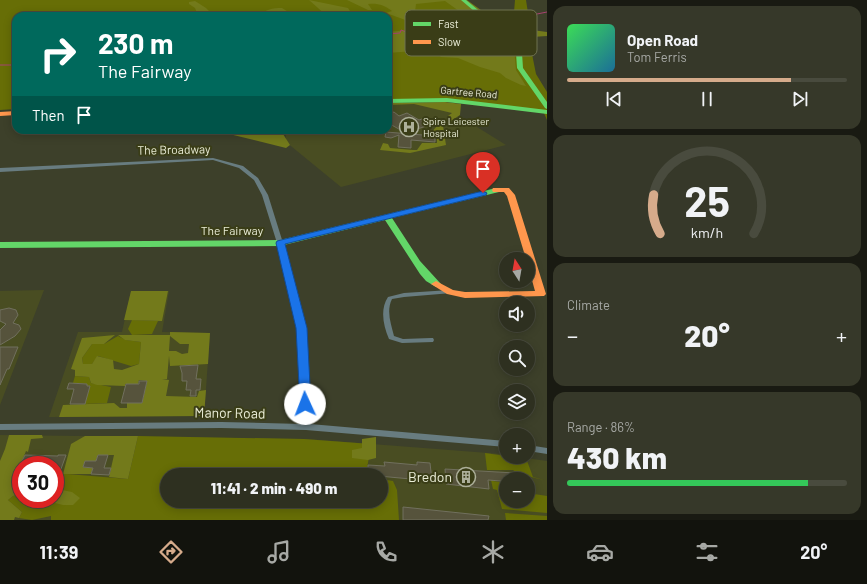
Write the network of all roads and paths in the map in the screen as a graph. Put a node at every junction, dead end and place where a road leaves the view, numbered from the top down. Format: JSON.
{"nodes":[{"id":1,"x":463,"y":0,"type":"edge"},
{"id":2,"x":476,"y":10,"type":"edge"},
{"id":3,"x":519,"y":56,"type":"edge"},
{"id":4,"x":392,"y":101,"type":"edge"},
{"id":5,"x":547,"y":107,"type":"edge"},
{"id":6,"x":12,"y":112,"type":"edge"},
{"id":7,"x":547,"y":112,"type":"edge"},
{"id":8,"x":0,"y":114,"type":"edge"},
{"id":9,"x":0,"y":170,"type":"edge"},
{"id":10,"x":387,"y":217,"type":"junction"},
{"id":11,"x":280,"y":243,"type":"junction"},
{"id":12,"x":0,"y":245,"type":"edge"},
{"id":13,"x":450,"y":292,"type":"junction"},
{"id":14,"x":544,"y":296,"type":"edge"},
{"id":15,"x":431,"y":340,"type":"dead end"},
{"id":16,"x":0,"y":427,"type":"edge"},
{"id":17,"x":306,"y":427,"type":"junction"},
{"id":18,"x":499,"y":443,"type":"edge"},
{"id":19,"x":535,"y":449,"type":"edge"},
{"id":20,"x":547,"y":451,"type":"edge"}],
"edges":[{"from":1,"to":2,"type":"street"},
{"from":3,"to":5,"type":"street"},
{"from":4,"to":7,"type":"street","name":"Gartree Road"},
{"from":6,"to":8,"type":"street"},
{"from":9,"to":11,"type":"street","name":"The Broadway"},
{"from":10,"to":11,"type":"street","name":"The Fairway"},
{"from":10,"to":13,"type":"street"},
{"from":10,"to":14,"type":"street","name":"The Fairway"},
{"from":11,"to":12,"type":"street","name":"The Fairway"},
{"from":11,"to":17,"type":"street","name":"The Broadway"},
{"from":13,"to":14,"type":"street"},
{"from":13,"to":15,"type":"street"},
{"from":16,"to":17,"type":"street","name":"Manor Road"},
{"from":17,"to":18,"type":"street","name":"Manor Road"},
{"from":19,"to":20,"type":"street"}]}
